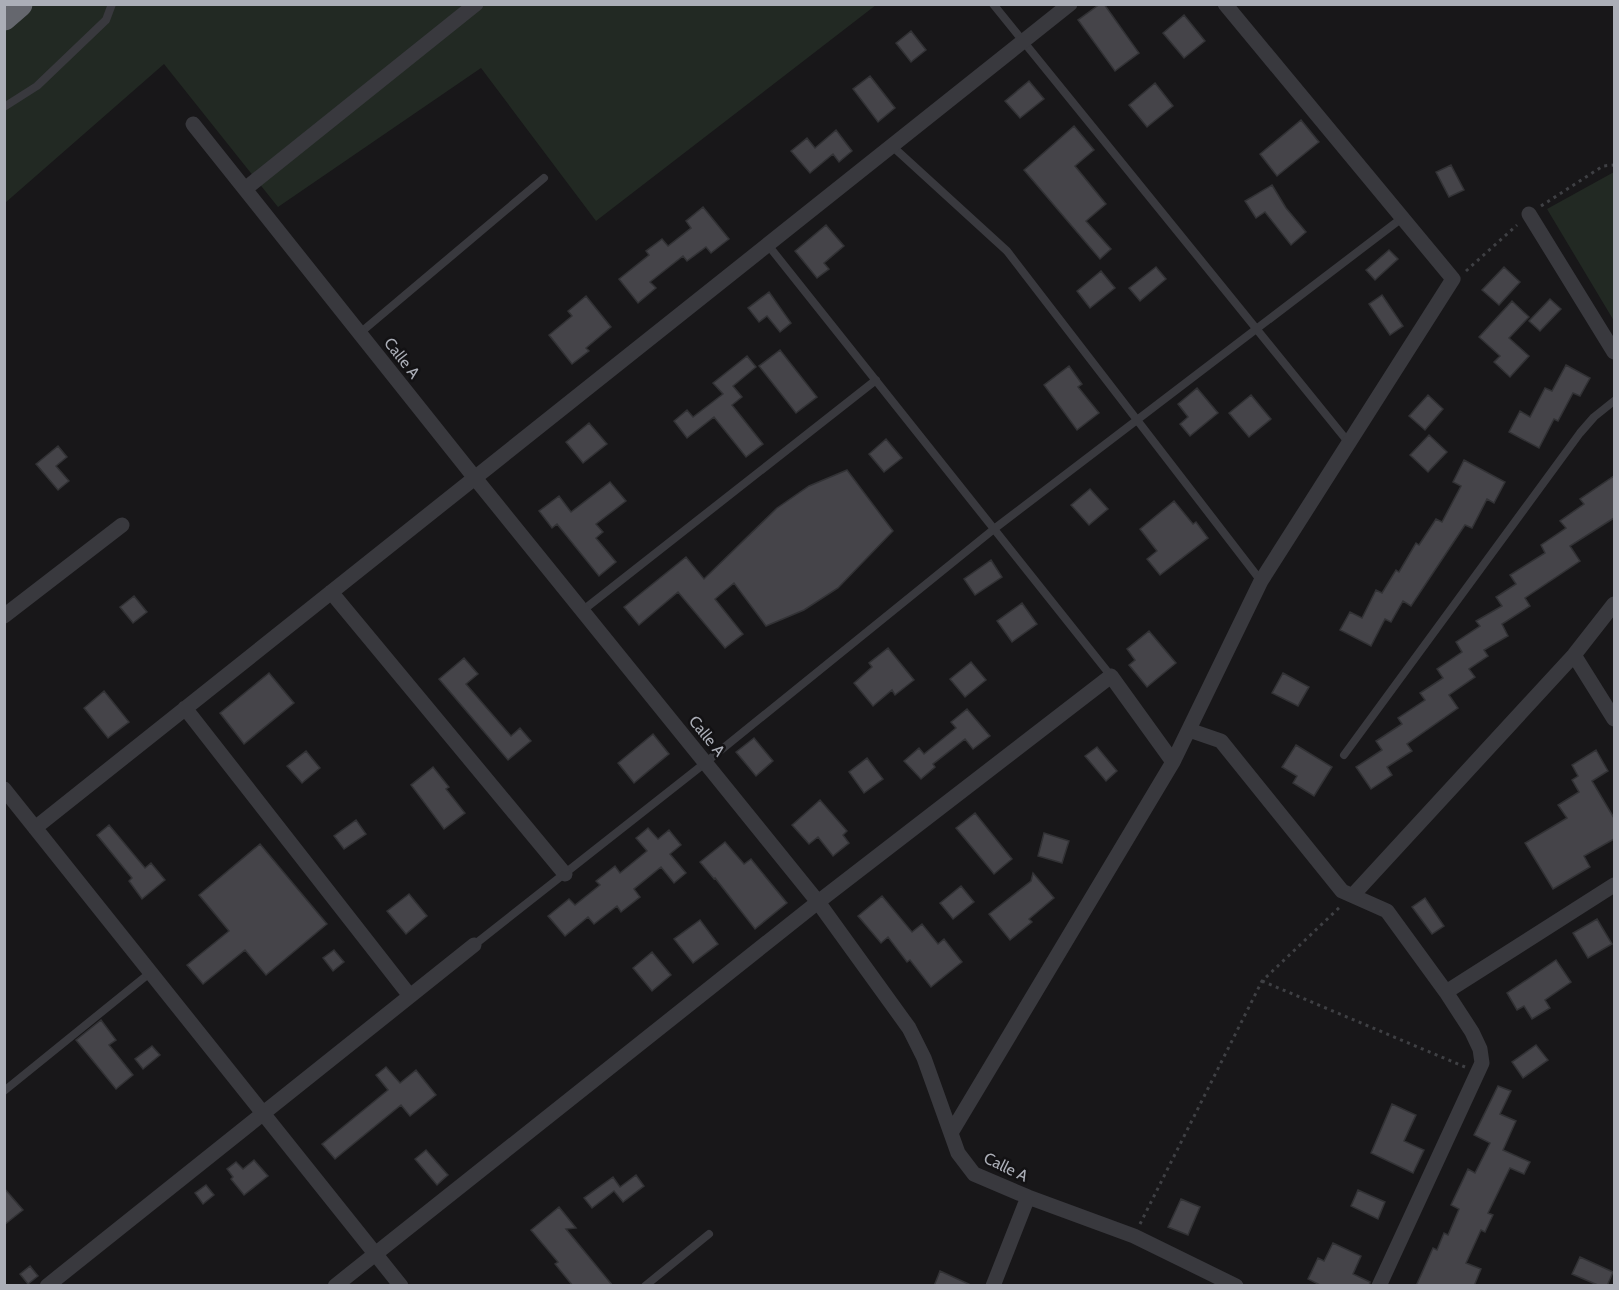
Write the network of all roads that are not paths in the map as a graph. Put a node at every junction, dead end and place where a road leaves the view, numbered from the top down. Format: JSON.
{"nodes":[{"id":1,"x":19,"y":4,"type":"edge"},
{"id":2,"x":112,"y":4,"type":"edge"},
{"id":3,"x":476,"y":4,"type":"edge"},
{"id":4,"x":993,"y":4,"type":"edge"},
{"id":5,"x":1070,"y":4,"type":"edge"},
{"id":6,"x":1225,"y":4,"type":"edge"},
{"id":7,"x":4,"y":17,"type":"edge"},
{"id":8,"x":1023,"y":42,"type":"junction"},
{"id":9,"x":4,"y":107,"type":"edge"},
{"id":10,"x":193,"y":124,"type":"dead end"},
{"id":11,"x":892,"y":146,"type":"junction"},
{"id":12,"x":544,"y":178,"type":"dead end"},
{"id":13,"x":245,"y":189,"type":"junction"},
{"id":14,"x":1529,"y":214,"type":"dead end"},
{"id":15,"x":1402,"y":218,"type":"junction"},
{"id":16,"x":768,"y":244,"type":"junction"},
{"id":17,"x":1256,"y":329,"type":"junction"},
{"id":18,"x":360,"y":333,"type":"junction"},
{"id":19,"x":1610,"y":334,"type":"edge"},
{"id":20,"x":1614,"y":352,"type":"edge"},
{"id":21,"x":876,"y":380,"type":"junction"},
{"id":22,"x":1614,"y":401,"type":"edge"},
{"id":23,"x":1137,"y":419,"type":"junction"},
{"id":24,"x":1349,"y":443,"type":"junction"},
{"id":25,"x":475,"y":478,"type":"junction"},
{"id":26,"x":122,"y":525,"type":"dead end"},
{"id":27,"x":994,"y":529,"type":"junction"},
{"id":28,"x":1261,"y":581,"type":"junction"},
{"id":29,"x":331,"y":592,"type":"junction"},
{"id":30,"x":1614,"y":604,"type":"edge"},
{"id":31,"x":582,"y":611,"type":"junction"},
{"id":32,"x":4,"y":616,"type":"edge"},
{"id":33,"x":1574,"y":655,"type":"junction"},
{"id":34,"x":1111,"y":676,"type":"junction"},
{"id":35,"x":185,"y":708,"type":"junction"},
{"id":36,"x":1614,"y":719,"type":"edge"},
{"id":37,"x":1189,"y":730,"type":"junction"},
{"id":38,"x":1344,"y":755,"type":"dead end"},
{"id":39,"x":1173,"y":762,"type":"junction"},
{"id":40,"x":705,"y":763,"type":"junction"},
{"id":41,"x":4,"y":789,"type":"edge"},
{"id":42,"x":35,"y":828,"type":"junction"},
{"id":43,"x":565,"y":874,"type":"junction"},
{"id":44,"x":1614,"y":885,"type":"edge"},
{"id":45,"x":1353,"y":896,"type":"junction"},
{"id":46,"x":818,"y":902,"type":"junction"},
{"id":47,"x":474,"y":945,"type":"joint"},
{"id":48,"x":151,"y":972,"type":"junction"},
{"id":49,"x":1446,"y":992,"type":"junction"},
{"id":50,"x":410,"y":996,"type":"junction"},
{"id":51,"x":4,"y":1091,"type":"edge"},
{"id":52,"x":263,"y":1113,"type":"junction"},
{"id":53,"x":951,"y":1133,"type":"junction"},
{"id":54,"x":1028,"y":1197,"type":"junction"},
{"id":55,"x":709,"y":1234,"type":"dead end"},
{"id":56,"x":376,"y":1253,"type":"junction"},
{"id":57,"x":47,"y":1286,"type":"edge"},
{"id":58,"x":335,"y":1286,"type":"edge"},
{"id":59,"x":401,"y":1286,"type":"edge"},
{"id":60,"x":645,"y":1286,"type":"edge"},
{"id":61,"x":993,"y":1286,"type":"edge"},
{"id":62,"x":1236,"y":1286,"type":"edge"},
{"id":63,"x":1379,"y":1286,"type":"edge"}],
"edges":[{"from":1,"to":7,"type":"highway"},
{"from":2,"to":9,"type":"lane"},
{"from":3,"to":13,"type":"street"},
{"from":4,"to":8,"type":"lane"},
{"from":5,"to":8,"type":"street"},
{"from":6,"to":15,"type":"street"},
{"from":8,"to":11,"type":"street"},
{"from":8,"to":17,"type":"lane"},
{"from":10,"to":13,"type":"street","name":"Calle A"},
{"from":11,"to":16,"type":"street"},
{"from":11,"to":23,"type":"lane"},
{"from":12,"to":18,"type":"lane"},
{"from":13,"to":18,"type":"street","name":"Calle A"},
{"from":14,"to":19,"type":"street"},
{"from":15,"to":17,"type":"lane"},
{"from":15,"to":24,"type":"street"},
{"from":16,"to":21,"type":"lane"},
{"from":16,"to":25,"type":"street"},
{"from":17,"to":23,"type":"lane"},
{"from":17,"to":24,"type":"lane"},
{"from":18,"to":25,"type":"street","name":"Calle A"},
{"from":19,"to":20,"type":"street"},
{"from":21,"to":27,"type":"lane"},
{"from":21,"to":31,"type":"lane"},
{"from":22,"to":38,"type":"lane"},
{"from":23,"to":27,"type":"lane"},
{"from":23,"to":28,"type":"lane"},
{"from":24,"to":28,"type":"street"},
{"from":25,"to":29,"type":"street"},
{"from":25,"to":31,"type":"street","name":"Calle A"},
{"from":26,"to":32,"type":"street"},
{"from":27,"to":34,"type":"lane"},
{"from":27,"to":40,"type":"lane"},
{"from":28,"to":37,"type":"street"},
{"from":29,"to":35,"type":"street"},
{"from":29,"to":43,"type":"street"},
{"from":30,"to":33,"type":"street"},
{"from":31,"to":40,"type":"street","name":"Calle A"},
{"from":33,"to":36,"type":"street"},
{"from":33,"to":45,"type":"street"},
{"from":34,"to":39,"type":"street"},
{"from":34,"to":46,"type":"street"},
{"from":35,"to":42,"type":"street"},
{"from":35,"to":50,"type":"street"},
{"from":37,"to":39,"type":"street"},
{"from":37,"to":45,"type":"street"},
{"from":39,"to":53,"type":"street"},
{"from":40,"to":43,"type":"lane"},
{"from":40,"to":46,"type":"street","name":"Calle A"},
{"from":41,"to":42,"type":"street"},
{"from":42,"to":48,"type":"street"},
{"from":43,"to":47,"type":"lane"},
{"from":44,"to":49,"type":"street"},
{"from":45,"to":49,"type":"street"},
{"from":46,"to":53,"type":"street","name":"Calle A"},
{"from":46,"to":56,"type":"street"},
{"from":47,"to":50,"type":"street"},
{"from":48,"to":51,"type":"lane"},
{"from":48,"to":52,"type":"street"},
{"from":49,"to":63,"type":"street"},
{"from":50,"to":52,"type":"street"},
{"from":52,"to":56,"type":"street"},
{"from":52,"to":57,"type":"street"},
{"from":53,"to":54,"type":"street","name":"Calle A"},
{"from":54,"to":61,"type":"street"},
{"from":54,"to":62,"type":"street","name":"Calle A"},
{"from":55,"to":60,"type":"lane"},
{"from":56,"to":58,"type":"street"},
{"from":56,"to":59,"type":"street"}]}
